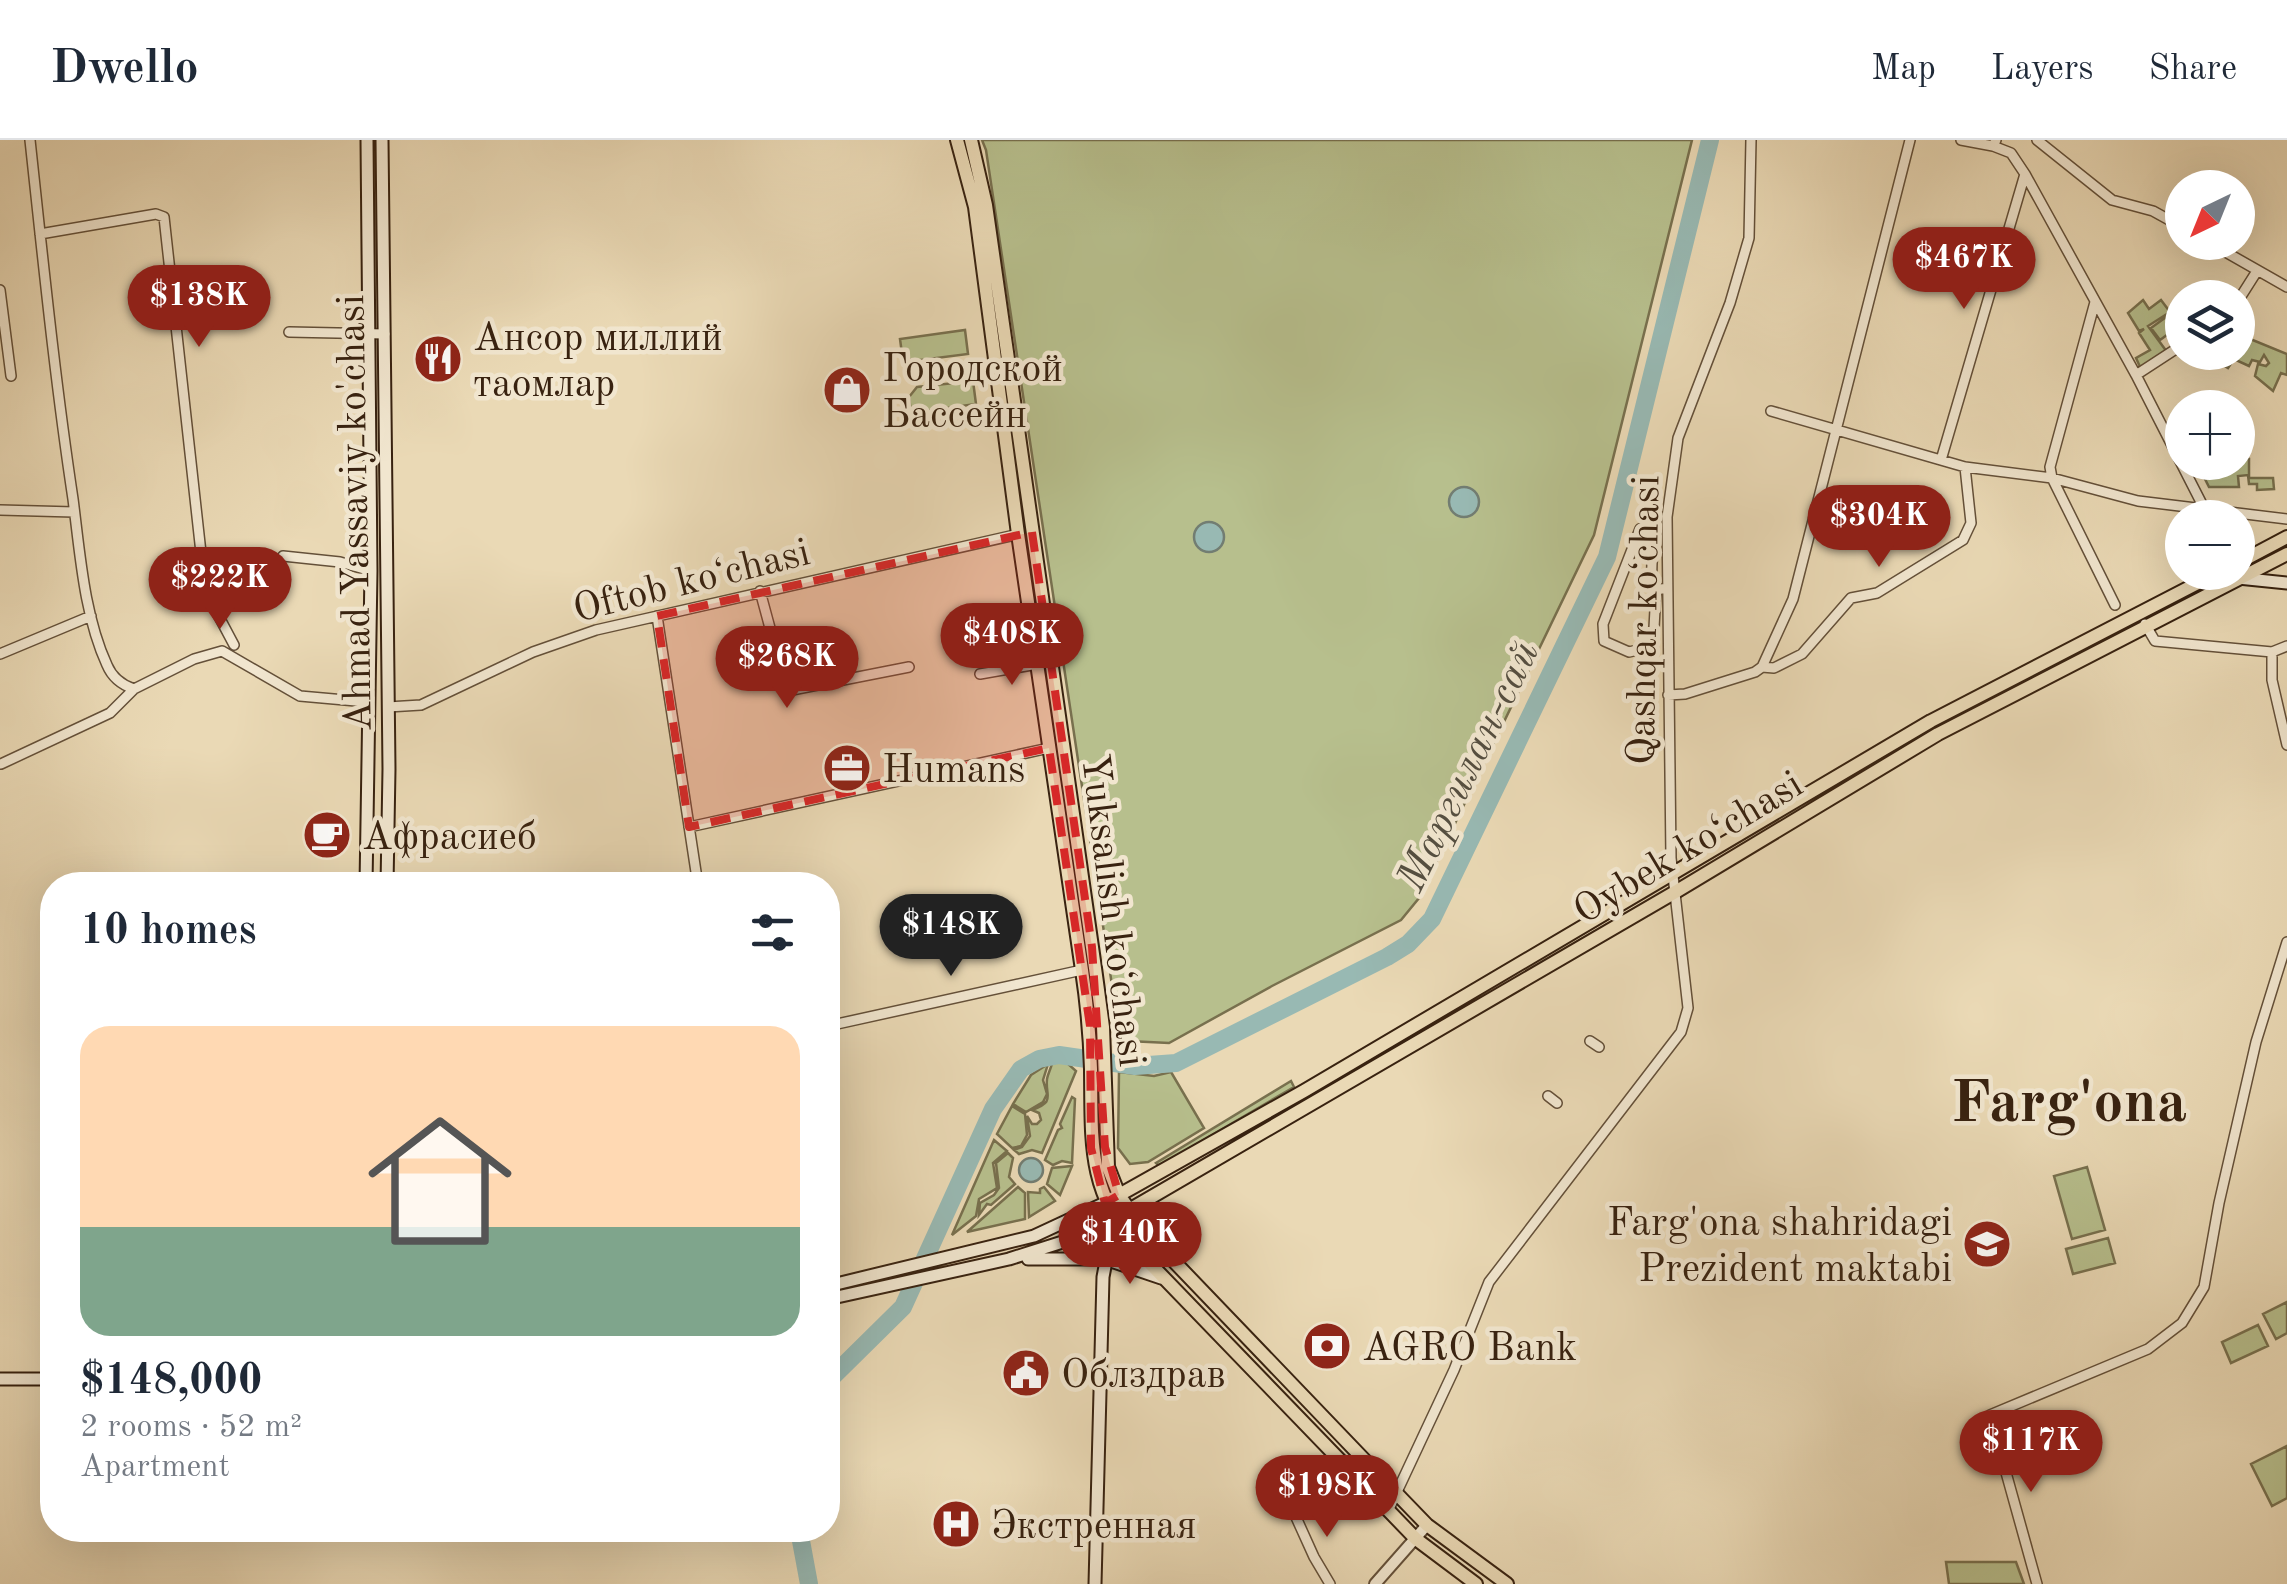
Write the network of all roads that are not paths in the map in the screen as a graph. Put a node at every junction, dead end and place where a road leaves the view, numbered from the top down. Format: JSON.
{"nodes":[{"id":1,"x":30,"y":140,"type":"edge"},
{"id":2,"x":367,"y":140,"type":"edge"},
{"id":3,"x":382,"y":140,"type":"edge"},
{"id":4,"x":957,"y":140,"type":"edge"},
{"id":5,"x":971,"y":140,"type":"edge"},
{"id":6,"x":1752,"y":140,"type":"edge"},
{"id":7,"x":1910,"y":140,"type":"edge"},
{"id":8,"x":1960,"y":140,"type":"edge"},
{"id":9,"x":2037,"y":140,"type":"edge"},
{"id":10,"x":1994,"y":143,"type":"edge"},
{"id":11,"x":2025,"y":174,"type":"junction"},
{"id":12,"x":2165,"y":218,"type":"edge"},
{"id":13,"x":40,"y":234,"type":"junction"},
{"id":14,"x":2238,"y":260,"type":"edge"},
{"id":15,"x":2257,"y":271,"type":"junction"},
{"id":16,"x":2251,"y":280,"type":"edge"},
{"id":17,"x":2287,"y":287,"type":"edge"},
{"id":18,"x":0,"y":290,"type":"edge"},
{"id":19,"x":2095,"y":302,"type":"junction"},
{"id":20,"x":289,"y":332,"type":"dead end"},
{"id":21,"x":385,"y":334,"type":"junction"},
{"id":22,"x":369,"y":335,"type":"junction"},
{"id":23,"x":2165,"y":356,"type":"edge"},
{"id":24,"x":2136,"y":375,"type":"junction"},
{"id":25,"x":11,"y":376,"type":"dead end"},
{"id":26,"x":1771,"y":411,"type":"dead end"},
{"id":27,"x":1837,"y":431,"type":"junction"},
{"id":28,"x":1941,"y":460,"type":"junction"},
{"id":29,"x":1966,"y":467,"type":"junction"},
{"id":30,"x":2052,"y":478,"type":"junction"},
{"id":31,"x":2200,"y":500,"type":"edge"},
{"id":32,"x":2165,"y":504,"type":"edge"},
{"id":33,"x":0,"y":510,"type":"edge"},
{"id":34,"x":74,"y":512,"type":"junction"},
{"id":35,"x":2255,"y":515,"type":"edge"},
{"id":36,"x":2287,"y":518,"type":"edge"},
{"id":37,"x":1025,"y":533,"type":"junction"},
{"id":38,"x":2287,"y":538,"type":"edge"},
{"id":39,"x":2255,"y":554,"type":"edge"},
{"id":40,"x":2287,"y":554,"type":"edge"},
{"id":41,"x":283,"y":556,"type":"dead end"},
{"id":42,"x":2255,"y":570,"type":"edge"},
{"id":43,"x":371,"y":571,"type":"junction"},
{"id":44,"x":2255,"y":580,"type":"edge"},
{"id":45,"x":2287,"y":583,"type":"edge"},
{"id":46,"x":1668,"y":588,"type":"junction"},
{"id":47,"x":1656,"y":590,"type":"junction"},
{"id":48,"x":2184,"y":590,"type":"edge"},
{"id":49,"x":2214,"y":590,"type":"edge"},
{"id":50,"x":760,"y":591,"type":"junction"},
{"id":51,"x":2114,"y":605,"type":"dead end"},
{"id":52,"x":91,"y":616,"type":"junction"},
{"id":53,"x":656,"y":616,"type":"junction"},
{"id":54,"x":2145,"y":624,"type":"junction"},
{"id":55,"x":234,"y":645,"type":"dead end"},
{"id":56,"x":2287,"y":646,"type":"edge"},
{"id":57,"x":2272,"y":652,"type":"junction"},
{"id":58,"x":0,"y":654,"type":"edge"},
{"id":59,"x":1038,"y":664,"type":"junction"},
{"id":60,"x":1762,"y":666,"type":"junction"},
{"id":61,"x":909,"y":667,"type":"dead end"},
{"id":62,"x":980,"y":674,"type":"dead end"},
{"id":63,"x":134,"y":689,"type":"junction"},
{"id":64,"x":1668,"y":695,"type":"junction"},
{"id":65,"x":370,"y":698,"type":"junction"},
{"id":66,"x":388,"y":707,"type":"junction"},
{"id":67,"x":2287,"y":745,"type":"edge"},
{"id":68,"x":1049,"y":748,"type":"junction"},
{"id":69,"x":1,"y":764,"type":"edge"},
{"id":70,"x":690,"y":828,"type":"junction"},
{"id":71,"x":366,"y":872,"type":"edge"},
{"id":72,"x":386,"y":872,"type":"edge"},
{"id":73,"x":696,"y":872,"type":"edge"},
{"id":74,"x":1674,"y":874,"type":"junction"},
{"id":75,"x":1677,"y":891,"type":"junction"},
{"id":76,"x":2287,"y":942,"type":"edge"},
{"id":77,"x":1082,"y":970,"type":"junction"},
{"id":78,"x":840,"y":1024,"type":"edge"},
{"id":79,"x":1096,"y":1027,"type":"junction"},
{"id":80,"x":1098,"y":1072,"type":"junction"},
{"id":81,"x":1119,"y":1195,"type":"junction"},
{"id":82,"x":1105,"y":1203,"type":"junction"},
{"id":83,"x":1128,"y":1211,"type":"junction"},
{"id":84,"x":1114,"y":1219,"type":"junction"},
{"id":85,"x":1009,"y":1259,"type":"junction"},
{"id":86,"x":1105,"y":1259,"type":"junction"},
{"id":87,"x":1166,"y":1280,"type":"junction"},
{"id":88,"x":840,"y":1283,"type":"edge"},
{"id":89,"x":840,"y":1296,"type":"edge"},
{"id":90,"x":0,"y":1379,"type":"edge"},
{"id":91,"x":40,"y":1379,"type":"edge"},
{"id":92,"x":1397,"y":1494,"type":"junction"},
{"id":93,"x":1388,"y":1510,"type":"junction"},
{"id":94,"x":1295,"y":1516,"type":"dead end"},
{"id":95,"x":1427,"y":1524,"type":"junction"},
{"id":96,"x":1416,"y":1539,"type":"junction"},
{"id":97,"x":1095,"y":1584,"type":"edge"},
{"id":98,"x":1330,"y":1584,"type":"edge"},
{"id":99,"x":1375,"y":1584,"type":"edge"},
{"id":100,"x":1476,"y":1584,"type":"edge"},
{"id":101,"x":1507,"y":1584,"type":"edge"},
{"id":102,"x":2036,"y":1584,"type":"edge"}],
"edges":[{"from":1,"to":13,"type":"street"},
{"from":2,"to":22,"type":"main road","name":"Ahmad Yassaviy ko'chasi"},
{"from":3,"to":21,"type":"main road","name":"Ahmad Yassaviy ko'chasi"},
{"from":4,"to":37,"type":"main road","name":"Yuksalish koʻchasi"},
{"from":5,"to":37,"type":"main road","name":"Yuksalish koʻchasi"},
{"from":6,"to":46,"type":"street","name":"Qashqar koʻchasi"},
{"from":7,"to":27,"type":"street"},
{"from":8,"to":10,"type":"street"},
{"from":9,"to":12,"type":"street"},
{"from":10,"to":11,"type":"street"},
{"from":11,"to":19,"type":"street"},
{"from":11,"to":28,"type":"street"},
{"from":13,"to":34,"type":"street"},
{"from":13,"to":55,"type":"street"},
{"from":14,"to":15,"type":"street"},
{"from":15,"to":16,"type":"street"},
{"from":15,"to":17,"type":"street"},
{"from":18,"to":25,"type":"street"},
{"from":19,"to":24,"type":"street"},
{"from":19,"to":30,"type":"street"},
{"from":20,"to":22,"type":"street"},
{"from":21,"to":22,"type":"street"},
{"from":21,"to":66,"type":"main road","name":"Ahmad Yassaviy ko'chasi"},
{"from":22,"to":43,"type":"main road","name":"Ahmad Yassaviy ko'chasi"},
{"from":23,"to":24,"type":"street"},
{"from":24,"to":31,"type":"street"},
{"from":26,"to":27,"type":"street"},
{"from":27,"to":28,"type":"street"},
{"from":27,"to":60,"type":"street"},
{"from":28,"to":29,"type":"street"},
{"from":29,"to":30,"type":"street"},
{"from":29,"to":60,"type":"street"},
{"from":30,"to":32,"type":"street"},
{"from":30,"to":51,"type":"street"},
{"from":33,"to":34,"type":"street"},
{"from":34,"to":52,"type":"street"},
{"from":35,"to":36,"type":"street"},
{"from":37,"to":50,"type":"street","name":"Oftob koʻchasi"},
{"from":37,"to":59,"type":"main road","name":"Yuksalish koʻchasi"},
{"from":37,"to":79,"type":"main road","name":"Yuksalish koʻchasi"},
{"from":38,"to":39,"type":"main road"},
{"from":40,"to":42,"type":"main road","name":"Oybek ko‘chasi"},
{"from":41,"to":43,"type":"street"},
{"from":43,"to":65,"type":"main road","name":"Ahmad Yassaviy ko'chasi"},
{"from":44,"to":45,"type":"main road"},
{"from":46,"to":47,"type":"street"},
{"from":46,"to":64,"type":"street","name":"Qashqar koʻchasi"},
{"from":47,"to":47,"type":"street"},
{"from":48,"to":74,"type":"main road","name":"Oybek ko‘chasi"},
{"from":49,"to":54,"type":"main road","name":"Oybek ko‘chasi"},
{"from":50,"to":53,"type":"street","name":"Oftob koʻchasi"},
{"from":50,"to":61,"type":"street"},
{"from":52,"to":58,"type":"street"},
{"from":52,"to":63,"type":"street"},
{"from":53,"to":66,"type":"street","name":"Oftob koʻchasi"},
{"from":53,"to":70,"type":"street"},
{"from":54,"to":57,"type":"street"},
{"from":54,"to":75,"type":"main road","name":"Oybek ko‘chasi"},
{"from":56,"to":57,"type":"street"},
{"from":57,"to":67,"type":"street"},
{"from":59,"to":62,"type":"street"},
{"from":59,"to":68,"type":"main road","name":"Yuksalish koʻchasi"},
{"from":60,"to":64,"type":"street"},
{"from":63,"to":65,"type":"street"},
{"from":63,"to":69,"type":"street"},
{"from":64,"to":74,"type":"street","name":"Qashqar koʻchasi"},
{"from":65,"to":71,"type":"main road","name":"Ahmad Yassaviy ko'chasi"},
{"from":66,"to":72,"type":"main road","name":"Ahmad Yassaviy ko'chasi"},
{"from":68,"to":70,"type":"street"},
{"from":68,"to":77,"type":"main road","name":"Yuksalish koʻchasi"},
{"from":70,"to":73,"type":"street"},
{"from":74,"to":75,"type":"street","name":"Qashqar koʻchasi"},
{"from":74,"to":81,"type":"main road","name":"Oybek ko‘chasi"},
{"from":75,"to":83,"type":"main road","name":"Oybek ko‘chasi"},
{"from":75,"to":92,"type":"street","name":"Qashqar koʻchasi"},
{"from":76,"to":102,"type":"street"},
{"from":77,"to":78,"type":"street"},
{"from":77,"to":79,"type":"main road","name":"Yuksalish koʻchasi"},
{"from":79,"to":80,"type":"main road","name":"Yuksalish koʻchasi"},
{"from":80,"to":81,"type":"main road","name":"Yuksalish koʻchasi"},
{"from":80,"to":82,"type":"main road","name":"Yuksalish koʻchasi"},
{"from":81,"to":82,"type":"main road","name":"Oybek ko‘chasi"},
{"from":81,"to":83,"type":"main road","name":"Yuksalish koʻchasi"},
{"from":82,"to":84,"type":"main road","name":"Yuksalish koʻchasi"},
{"from":82,"to":88,"type":"main road"},
{"from":83,"to":84,"type":"main road","name":"Oybek ko‘chasi"},
{"from":83,"to":92,"type":"main road","name":"Yuksalish koʻchasi"},
{"from":84,"to":85,"type":"main road"},
{"from":84,"to":86,"type":"main road"},
{"from":84,"to":87,"type":"main road","name":"Yuksalish koʻchasi"},
{"from":85,"to":86,"type":"main road"},
{"from":85,"to":89,"type":"main road"},
{"from":86,"to":87,"type":"main road"},
{"from":86,"to":97,"type":"main road"},
{"from":87,"to":93,"type":"main road","name":"Yuksalish koʻchasi"},
{"from":90,"to":91,"type":"main road"},
{"from":92,"to":93,"type":"street","name":"Qashqar koʻchasi"},
{"from":92,"to":95,"type":"main road","name":"Yuksalish koʻchasi"},
{"from":93,"to":96,"type":"main road","name":"Yuksalish koʻchasi"},
{"from":94,"to":98,"type":"street"},
{"from":95,"to":96,"type":"street"},
{"from":95,"to":101,"type":"main road","name":"Yuksalish koʻchasi"},
{"from":96,"to":99,"type":"street"},
{"from":96,"to":100,"type":"main road","name":"Yuksalish koʻchasi"}]}
